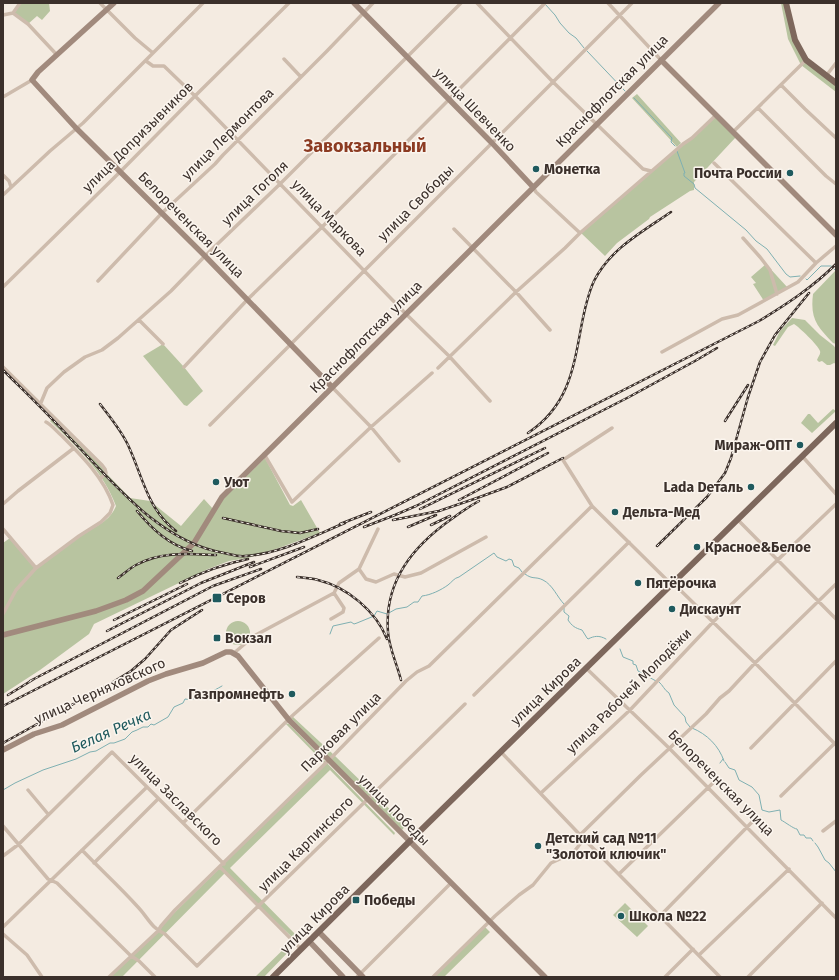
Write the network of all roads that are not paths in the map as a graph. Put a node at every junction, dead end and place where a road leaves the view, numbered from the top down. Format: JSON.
{"nodes":[{"id":1,"x":20,"y":3,"type":"edge"},
{"id":2,"x":100,"y":3,"type":"edge"},
{"id":3,"x":114,"y":3,"type":"edge"},
{"id":4,"x":204,"y":3,"type":"edge"},
{"id":5,"x":289,"y":3,"type":"edge"},
{"id":6,"x":354,"y":3,"type":"edge"},
{"id":7,"x":374,"y":3,"type":"edge"},
{"id":8,"x":461,"y":3,"type":"edge"},
{"id":9,"x":477,"y":3,"type":"edge"},
{"id":10,"x":608,"y":3,"type":"edge"},
{"id":11,"x":632,"y":3,"type":"edge"},
{"id":12,"x":719,"y":3,"type":"edge"},
{"id":13,"x":786,"y":3,"type":"edge"},
{"id":14,"x":544,"y":4,"type":"edge"},
{"id":15,"x":107,"y":10,"type":"junction"},
{"id":16,"x":13,"y":13,"type":"junction"},
{"id":17,"x":364,"y":13,"type":"junction"},
{"id":18,"x":3,"y":15,"type":"edge"},
{"id":19,"x":620,"y":16,"type":"junction"},
{"id":20,"x":511,"y":37,"type":"junction"},
{"id":21,"x":153,"y":53,"type":"junction"},
{"id":22,"x":57,"y":55,"type":"junction"},
{"id":23,"x":408,"y":57,"type":"junction"},
{"id":24,"x":284,"y":59,"type":"dead end"},
{"id":25,"x":661,"y":60,"type":"junction"},
{"id":26,"x":806,"y":60,"type":"junction"},
{"id":27,"x":146,"y":61,"type":"junction"},
{"id":28,"x":836,"y":63,"type":"edge"},
{"id":29,"x":826,"y":76,"type":"junction"},
{"id":30,"x":301,"y":77,"type":"junction"},
{"id":31,"x":32,"y":80,"type":"junction"},
{"id":32,"x":553,"y":82,"type":"junction"},
{"id":33,"x":836,"y":83,"type":"edge"},
{"id":34,"x":781,"y":85,"type":"junction"},
{"id":35,"x":195,"y":96,"type":"junction"},
{"id":36,"x":3,"y":97,"type":"edge"},
{"id":37,"x":448,"y":100,"type":"junction"},
{"id":38,"x":758,"y":108,"type":"junction"},
{"id":39,"x":716,"y":115,"type":"junction"},
{"id":40,"x":597,"y":124,"type":"junction"},
{"id":41,"x":76,"y":128,"type":"junction"},
{"id":42,"x":733,"y":132,"type":"junction"},
{"id":43,"x":836,"y":138,"type":"edge"},
{"id":44,"x":238,"y":140,"type":"junction"},
{"id":45,"x":492,"y":143,"type":"junction"},
{"id":46,"x":714,"y":163,"type":"dead end"},
{"id":47,"x":121,"y":171,"type":"junction"},
{"id":48,"x":651,"y":171,"type":"junction"},
{"id":49,"x":3,"y":175,"type":"edge"},
{"id":50,"x":280,"y":184,"type":"junction"},
{"id":51,"x":836,"y":184,"type":"edge"},
{"id":52,"x":11,"y":187,"type":"junction"},
{"id":53,"x":533,"y":187,"type":"junction"},
{"id":54,"x":3,"y":195,"type":"edge"},
{"id":55,"x":162,"y":213,"type":"junction"},
{"id":56,"x":322,"y":227,"type":"junction"},
{"id":57,"x":454,"y":229,"type":"dead end"},
{"id":58,"x":580,"y":233,"type":"junction"},
{"id":59,"x":836,"y":235,"type":"edge"},
{"id":60,"x":743,"y":238,"type":"dead end"},
{"id":61,"x":836,"y":246,"type":"edge"},
{"id":62,"x":472,"y":248,"type":"junction"},
{"id":63,"x":205,"y":256,"type":"junction"},
{"id":64,"x":816,"y":263,"type":"junction"},
{"id":65,"x":364,"y":270,"type":"junction"},
{"id":66,"x":98,"y":281,"type":"dead end"},
{"id":67,"x":3,"y":287,"type":"edge"},
{"id":68,"x":516,"y":292,"type":"junction"},
{"id":69,"x":777,"y":294,"type":"junction"},
{"id":70,"x":248,"y":299,"type":"junction"},
{"id":71,"x":406,"y":314,"type":"junction"},
{"id":72,"x":139,"y":320,"type":"junction"},
{"id":73,"x":550,"y":330,"type":"dead end"},
{"id":74,"x":163,"y":344,"type":"dead end"},
{"id":75,"x":290,"y":344,"type":"junction"},
{"id":76,"x":662,"y":352,"type":"dead end"},
{"id":77,"x":450,"y":356,"type":"junction"},
{"id":78,"x":3,"y":367,"type":"edge"},
{"id":79,"x":184,"y":367,"type":"dead end"},
{"id":80,"x":438,"y":368,"type":"dead end"},
{"id":81,"x":432,"y":374,"type":"dead end"},
{"id":82,"x":332,"y":387,"type":"junction"},
{"id":83,"x":490,"y":401,"type":"dead end"},
{"id":84,"x":40,"y":405,"type":"junction"},
{"id":85,"x":46,"y":422,"type":"dead end"},
{"id":86,"x":836,"y":423,"type":"edge"},
{"id":87,"x":210,"y":425,"type":"dead end"},
{"id":88,"x":371,"y":427,"type":"junction"},
{"id":89,"x":612,"y":428,"type":"dead end"},
{"id":90,"x":74,"y":448,"type":"junction"},
{"id":91,"x":264,"y":454,"type":"junction"},
{"id":92,"x":802,"y":456,"type":"junction"},
{"id":93,"x":399,"y":461,"type":"dead end"},
{"id":94,"x":100,"y":480,"type":"junction"},
{"id":95,"x":836,"y":494,"type":"edge"},
{"id":96,"x":3,"y":504,"type":"edge"},
{"id":97,"x":836,"y":504,"type":"edge"},
{"id":98,"x":592,"y":506,"type":"junction"},
{"id":99,"x":738,"y":520,"type":"junction"},
{"id":100,"x":3,"y":529,"type":"edge"},
{"id":101,"x":378,"y":529,"type":"dead end"},
{"id":102,"x":486,"y":537,"type":"dead end"},
{"id":103,"x":629,"y":542,"type":"junction"},
{"id":104,"x":778,"y":560,"type":"junction"},
{"id":105,"x":36,"y":568,"type":"junction"},
{"id":106,"x":359,"y":569,"type":"junction"},
{"id":107,"x":672,"y":584,"type":"junction"},
{"id":108,"x":836,"y":584,"type":"edge"},
{"id":109,"x":334,"y":593,"type":"junction"},
{"id":110,"x":818,"y":601,"type":"junction"},
{"id":111,"x":3,"y":614,"type":"edge"},
{"id":112,"x":331,"y":619,"type":"dead end"},
{"id":113,"x":836,"y":619,"type":"edge"},
{"id":114,"x":713,"y":622,"type":"junction"},
{"id":115,"x":3,"y":635,"type":"edge"},
{"id":116,"x":379,"y":638,"type":"dead end"},
{"id":117,"x":234,"y":653,"type":"junction"},
{"id":118,"x":836,"y":661,"type":"edge"},
{"id":119,"x":755,"y":663,"type":"junction"},
{"id":120,"x":586,"y":668,"type":"junction"},
{"id":121,"x":474,"y":695,"type":"dead end"},
{"id":122,"x":795,"y":702,"type":"junction"},
{"id":123,"x":465,"y":704,"type":"dead end"},
{"id":124,"x":630,"y":710,"type":"junction"},
{"id":125,"x":289,"y":720,"type":"junction"},
{"id":126,"x":836,"y":744,"type":"edge"},
{"id":127,"x":669,"y":748,"type":"junction"},
{"id":128,"x":751,"y":748,"type":"dead end"},
{"id":129,"x":3,"y":750,"type":"edge"},
{"id":130,"x":501,"y":752,"type":"junction"},
{"id":131,"x":329,"y":760,"type":"junction"},
{"id":132,"x":718,"y":778,"type":"dead end"},
{"id":133,"x":147,"y":787,"type":"junction"},
{"id":134,"x":708,"y":788,"type":"junction"},
{"id":135,"x":28,"y":790,"type":"dead end"},
{"id":136,"x":541,"y":793,"type":"junction"},
{"id":137,"x":780,"y":796,"type":"dead end"},
{"id":138,"x":158,"y":799,"type":"junction"},
{"id":139,"x":367,"y":799,"type":"junction"},
{"id":140,"x":48,"y":814,"type":"junction"},
{"id":141,"x":754,"y":820,"type":"dead end"},
{"id":142,"x":836,"y":821,"type":"edge"},
{"id":143,"x":184,"y":823,"type":"junction"},
{"id":144,"x":3,"y":826,"type":"edge"},
{"id":145,"x":748,"y":827,"type":"junction"},
{"id":146,"x":824,"y":832,"type":"dead end"},
{"id":147,"x":580,"y":835,"type":"junction"},
{"id":148,"x":584,"y":839,"type":"junction"},
{"id":149,"x":409,"y":841,"type":"junction"},
{"id":150,"x":18,"y":844,"type":"junction"},
{"id":151,"x":82,"y":850,"type":"junction"},
{"id":152,"x":3,"y":856,"type":"edge"},
{"id":153,"x":94,"y":863,"type":"junction"},
{"id":154,"x":224,"y":864,"type":"junction"},
{"id":155,"x":220,"y":868,"type":"junction"},
{"id":156,"x":789,"y":869,"type":"junction"},
{"id":157,"x":619,"y":874,"type":"junction"},
{"id":158,"x":52,"y":880,"type":"junction"},
{"id":159,"x":451,"y":883,"type":"junction"},
{"id":160,"x":822,"y":904,"type":"junction"},
{"id":161,"x":258,"y":907,"type":"junction"},
{"id":162,"x":660,"y":916,"type":"junction"},
{"id":163,"x":836,"y":918,"type":"edge"},
{"id":164,"x":489,"y":922,"type":"junction"},
{"id":165,"x":3,"y":927,"type":"edge"},
{"id":166,"x":158,"y":931,"type":"junction"},
{"id":167,"x":319,"y":932,"type":"junction"},
{"id":168,"x":3,"y":934,"type":"edge"},
{"id":169,"x":309,"y":941,"type":"junction"},
{"id":170,"x":301,"y":949,"type":"junction"},
{"id":171,"x":692,"y":949,"type":"junction"},
{"id":172,"x":699,"y":955,"type":"junction"},
{"id":173,"x":131,"y":956,"type":"junction"},
{"id":174,"x":360,"y":976,"type":"edge"},
{"id":175,"x":42,"y":977,"type":"edge"},
{"id":176,"x":109,"y":977,"type":"edge"},
{"id":177,"x":155,"y":977,"type":"edge"},
{"id":178,"x":274,"y":977,"type":"edge"},
{"id":179,"x":343,"y":977,"type":"edge"},
{"id":180,"x":433,"y":977,"type":"edge"},
{"id":181,"x":544,"y":977,"type":"edge"},
{"id":182,"x":665,"y":977,"type":"edge"},
{"id":183,"x":720,"y":977,"type":"edge"},
{"id":184,"x":748,"y":977,"type":"edge"}],
"edges":[{"from":1,"to":16,"type":"street"},
{"from":2,"to":15,"type":"street"},
{"from":3,"to":15,"type":"street"},
{"from":4,"to":21,"type":"street"},
{"from":5,"to":35,"type":"street","name":"улица Допризывников"},
{"from":6,"to":17,"type":"street","name":"улица Шевченко"},
{"from":7,"to":17,"type":"street","name":"улица Лермонтова"},
{"from":8,"to":23,"type":"street","name":"улица Гоголя"},
{"from":9,"to":20,"type":"street"},
{"from":10,"to":19,"type":"street"},
{"from":11,"to":19,"type":"street"},
{"from":12,"to":25,"type":"street","name":"Краснофлотская улица"},
{"from":13,"to":26,"type":"main road"},
{"from":14,"to":20,"type":"street"},
{"from":15,"to":21,"type":"street"},
{"from":15,"to":22,"type":"street"},
{"from":16,"to":18,"type":"street"},
{"from":16,"to":22,"type":"street"},
{"from":17,"to":23,"type":"street","name":"улица Шевченко"},
{"from":17,"to":30,"type":"street","name":"улица Лермонтова"},
{"from":19,"to":25,"type":"street"},
{"from":19,"to":32,"type":"street","name":"улица Свободы"},
{"from":20,"to":32,"type":"street"},
{"from":20,"to":37,"type":"street"},
{"from":21,"to":27,"type":"street"},
{"from":22,"to":31,"type":"street"},
{"from":23,"to":37,"type":"street","name":"улица Шевченко"},
{"from":23,"to":50,"type":"street","name":"улица Гоголя"},
{"from":24,"to":30,"type":"street"},
{"from":25,"to":39,"type":"street"},
{"from":25,"to":40,"type":"street","name":"Краснофлотская улица"},
{"from":26,"to":29,"type":"main road"},
{"from":26,"to":34,"type":"street"},
{"from":27,"to":35,"type":"street","name":"улица Маркова"},
{"from":27,"to":41,"type":"street"},
{"from":28,"to":29,"type":"street"},
{"from":29,"to":33,"type":"main road"},
{"from":30,"to":44,"type":"street","name":"улица Лермонтова"},
{"from":31,"to":36,"type":"street"},
{"from":31,"to":41,"type":"street","name":"Белореченская улица"},
{"from":32,"to":40,"type":"street"},
{"from":32,"to":45,"type":"street","name":"улица Свободы"},
{"from":34,"to":38,"type":"street"},
{"from":34,"to":43,"type":"street"},
{"from":35,"to":44,"type":"street","name":"улица Маркова"},
{"from":35,"to":47,"type":"street","name":"улица Допризывников"},
{"from":37,"to":45,"type":"street","name":"улица Шевченко"},
{"from":37,"to":56,"type":"street"},
{"from":38,"to":42,"type":"street"},
{"from":38,"to":51,"type":"street"},
{"from":39,"to":42,"type":"street"},
{"from":39,"to":48,"type":"street"},
{"from":40,"to":48,"type":"street"},
{"from":40,"to":53,"type":"street","name":"Краснофлотская улица"},
{"from":41,"to":47,"type":"street","name":"Белореченская улица"},
{"from":41,"to":52,"type":"street"},
{"from":42,"to":59,"type":"street"},
{"from":44,"to":50,"type":"street","name":"улица Маркова"},
{"from":44,"to":55,"type":"street","name":"улица Лермонтова"},
{"from":45,"to":53,"type":"street","name":"улица Шевченко"},
{"from":45,"to":65,"type":"street","name":"улица Свободы"},
{"from":46,"to":64,"type":"street"},
{"from":47,"to":55,"type":"street","name":"Белореченская улица"},
{"from":47,"to":67,"type":"street","name":"улица Допризывников"},
{"from":48,"to":58,"type":"street"},
{"from":49,"to":52,"type":"street"},
{"from":50,"to":56,"type":"street","name":"улица Маркова"},
{"from":50,"to":63,"type":"street","name":"улица Гоголя"},
{"from":52,"to":54,"type":"street"},
{"from":53,"to":58,"type":"street","name":"улица Шевченко"},
{"from":53,"to":62,"type":"street","name":"Краснофлотская улица"},
{"from":55,"to":63,"type":"street","name":"Белореченская улица"},
{"from":55,"to":66,"type":"street","name":"улица Лермонтова"},
{"from":56,"to":65,"type":"street","name":"улица Маркова"},
{"from":56,"to":70,"type":"street"},
{"from":57,"to":62,"type":"street"},
{"from":58,"to":68,"type":"street"},
{"from":60,"to":69,"type":"street"},
{"from":61,"to":64,"type":"street"},
{"from":62,"to":68,"type":"street"},
{"from":62,"to":71,"type":"street","name":"Краснофлотская улица"},
{"from":63,"to":70,"type":"street","name":"Белореченская улица"},
{"from":63,"to":72,"type":"street","name":"улица Гоголя"},
{"from":64,"to":69,"type":"street"},
{"from":65,"to":71,"type":"street","name":"улица Маркова"},
{"from":65,"to":75,"type":"street","name":"улица Свободы"},
{"from":68,"to":73,"type":"street"},
{"from":68,"to":77,"type":"street"},
{"from":69,"to":76,"type":"street"},
{"from":70,"to":75,"type":"street","name":"Белореченская улица"},
{"from":70,"to":79,"type":"street"},
{"from":71,"to":77,"type":"street","name":"улица Маркова"},
{"from":71,"to":82,"type":"street","name":"Краснофлотская улица"},
{"from":72,"to":74,"type":"street"},
{"from":72,"to":84,"type":"street","name":"улица Гоголя"},
{"from":75,"to":82,"type":"street","name":"Белореченская улица"},
{"from":75,"to":87,"type":"street","name":"улица Свободы"},
{"from":77,"to":80,"type":"street"},
{"from":77,"to":83,"type":"street","name":"улица Маркова"},
{"from":78,"to":84,"type":"street"},
{"from":81,"to":88,"type":"street"},
{"from":82,"to":88,"type":"street"},
{"from":82,"to":91,"type":"street","name":"Краснофлотская улица"},
{"from":84,"to":94,"type":"street"},
{"from":85,"to":90,"type":"street"},
{"from":86,"to":92,"type":"main road","name":"улица Кирова"},
{"from":88,"to":91,"type":"street"},
{"from":88,"to":93,"type":"street"},
{"from":89,"to":98,"type":"street"},
{"from":90,"to":94,"type":"street"},
{"from":90,"to":96,"type":"street"},
{"from":91,"to":115,"type":"street","name":"Краснофлотская улица"},
{"from":92,"to":95,"type":"street"},
{"from":92,"to":99,"type":"main road","name":"улица Кирова"},
{"from":94,"to":105,"type":"street"},
{"from":97,"to":104,"type":"street","name":"улица Рабочей Молодёжи"},
{"from":98,"to":103,"type":"street"},
{"from":98,"to":131,"type":"street","name":"Парковая улица"},
{"from":99,"to":104,"type":"street"},
{"from":99,"to":107,"type":"main road","name":"улица Кирова"},
{"from":100,"to":105,"type":"street"},
{"from":101,"to":106,"type":"street"},
{"from":102,"to":106,"type":"street"},
{"from":103,"to":107,"type":"street"},
{"from":103,"to":121,"type":"street"},
{"from":104,"to":110,"type":"street"},
{"from":104,"to":114,"type":"street","name":"улица Рабочей Молодёжи"},
{"from":105,"to":111,"type":"street"},
{"from":106,"to":109,"type":"street"},
{"from":107,"to":114,"type":"street"},
{"from":107,"to":120,"type":"main road","name":"улица Кирова"},
{"from":108,"to":110,"type":"street"},
{"from":109,"to":112,"type":"street"},
{"from":109,"to":117,"type":"street","name":"улица Черняховского"},
{"from":110,"to":113,"type":"street"},
{"from":110,"to":119,"type":"street"},
{"from":114,"to":119,"type":"street"},
{"from":114,"to":124,"type":"street","name":"улица Рабочей Молодёжи"},
{"from":116,"to":125,"type":"street"},
{"from":117,"to":125,"type":"street","name":"улица Победы"},
{"from":117,"to":129,"type":"street","name":"улица Черняховского"},
{"from":118,"to":122,"type":"street"},
{"from":119,"to":122,"type":"street"},
{"from":119,"to":127,"type":"street"},
{"from":120,"to":124,"type":"street","name":"Белореченская улица"},
{"from":120,"to":130,"type":"main road","name":"улица Кирова"},
{"from":122,"to":126,"type":"street"},
{"from":122,"to":128,"type":"street"},
{"from":123,"to":139,"type":"street","name":"улица Карпинского"},
{"from":124,"to":127,"type":"street","name":"Белореченская улица"},
{"from":124,"to":136,"type":"street","name":"улица Рабочей Молодёжи"},
{"from":125,"to":131,"type":"street","name":"улица Победы"},
{"from":125,"to":143,"type":"street"},
{"from":126,"to":137,"type":"street"},
{"from":127,"to":134,"type":"street","name":"Белореченская улица"},
{"from":127,"to":147,"type":"street"},
{"from":130,"to":136,"type":"street"},
{"from":130,"to":149,"type":"main road","name":"улица Кирова"},
{"from":131,"to":139,"type":"street","name":"улица Победы"},
{"from":131,"to":154,"type":"street","name":"Парковая улица"},
{"from":132,"to":134,"type":"street"},
{"from":133,"to":138,"type":"street","name":"улица Заславского"},
{"from":133,"to":140,"type":"street","name":"улица Заславского"},
{"from":133,"to":151,"type":"street"},
{"from":134,"to":145,"type":"street","name":"Белореченская улица"},
{"from":134,"to":157,"type":"street"},
{"from":135,"to":140,"type":"street"},
{"from":136,"to":147,"type":"street"},
{"from":138,"to":143,"type":"street","name":"улица Заславского"},
{"from":138,"to":153,"type":"street"},
{"from":139,"to":149,"type":"street","name":"улица Победы"},
{"from":139,"to":161,"type":"street","name":"улица Карпинского"},
{"from":140,"to":150,"type":"street"},
{"from":141,"to":145,"type":"street"},
{"from":142,"to":146,"type":"street"},
{"from":143,"to":154,"type":"street","name":"улица Заславского"},
{"from":144,"to":150,"type":"street"},
{"from":145,"to":156,"type":"street","name":"Белореченская улица"},
{"from":145,"to":162,"type":"street"},
{"from":147,"to":148,"type":"street"},
{"from":148,"to":157,"type":"street"},
{"from":148,"to":164,"type":"street"},
{"from":149,"to":159,"type":"street","name":"улица Победы"},
{"from":149,"to":167,"type":"main road","name":"улица Кирова"},
{"from":150,"to":152,"type":"street"},
{"from":150,"to":158,"type":"street"},
{"from":151,"to":153,"type":"street"},
{"from":151,"to":158,"type":"street"},
{"from":153,"to":166,"type":"street"},
{"from":154,"to":155,"type":"street","name":"Парковая улица"},
{"from":155,"to":161,"type":"street","name":"улица Заславского"},
{"from":155,"to":166,"type":"street","name":"Парковая улица"},
{"from":156,"to":160,"type":"street","name":"Белореченская улица"},
{"from":156,"to":172,"type":"street"},
{"from":157,"to":162,"type":"street"},
{"from":158,"to":165,"type":"street"},
{"from":158,"to":173,"type":"street"},
{"from":159,"to":164,"type":"street","name":"улица Победы"},
{"from":159,"to":174,"type":"street"},
{"from":160,"to":163,"type":"street","name":"Белореченская улица"},
{"from":160,"to":184,"type":"street"},
{"from":161,"to":166,"type":"street","name":"улица Карпинского"},
{"from":161,"to":170,"type":"street","name":"улица Заславского"},
{"from":162,"to":171,"type":"street"},
{"from":164,"to":180,"type":"street"},
{"from":164,"to":181,"type":"street","name":"улица Победы"},
{"from":166,"to":173,"type":"street","name":"Парковая улица"},
{"from":167,"to":169,"type":"main road","name":"улица Кирова"},
{"from":167,"to":174,"type":"street"},
{"from":168,"to":175,"type":"street"},
{"from":169,"to":170,"type":"main road","name":"улица Кирова"},
{"from":169,"to":179,"type":"street"},
{"from":170,"to":178,"type":"main road","name":"улица Кирова"},
{"from":171,"to":172,"type":"street"},
{"from":171,"to":182,"type":"street"},
{"from":172,"to":183,"type":"street"},
{"from":173,"to":176,"type":"street","name":"Парковая улица"},
{"from":173,"to":177,"type":"street"}]}
